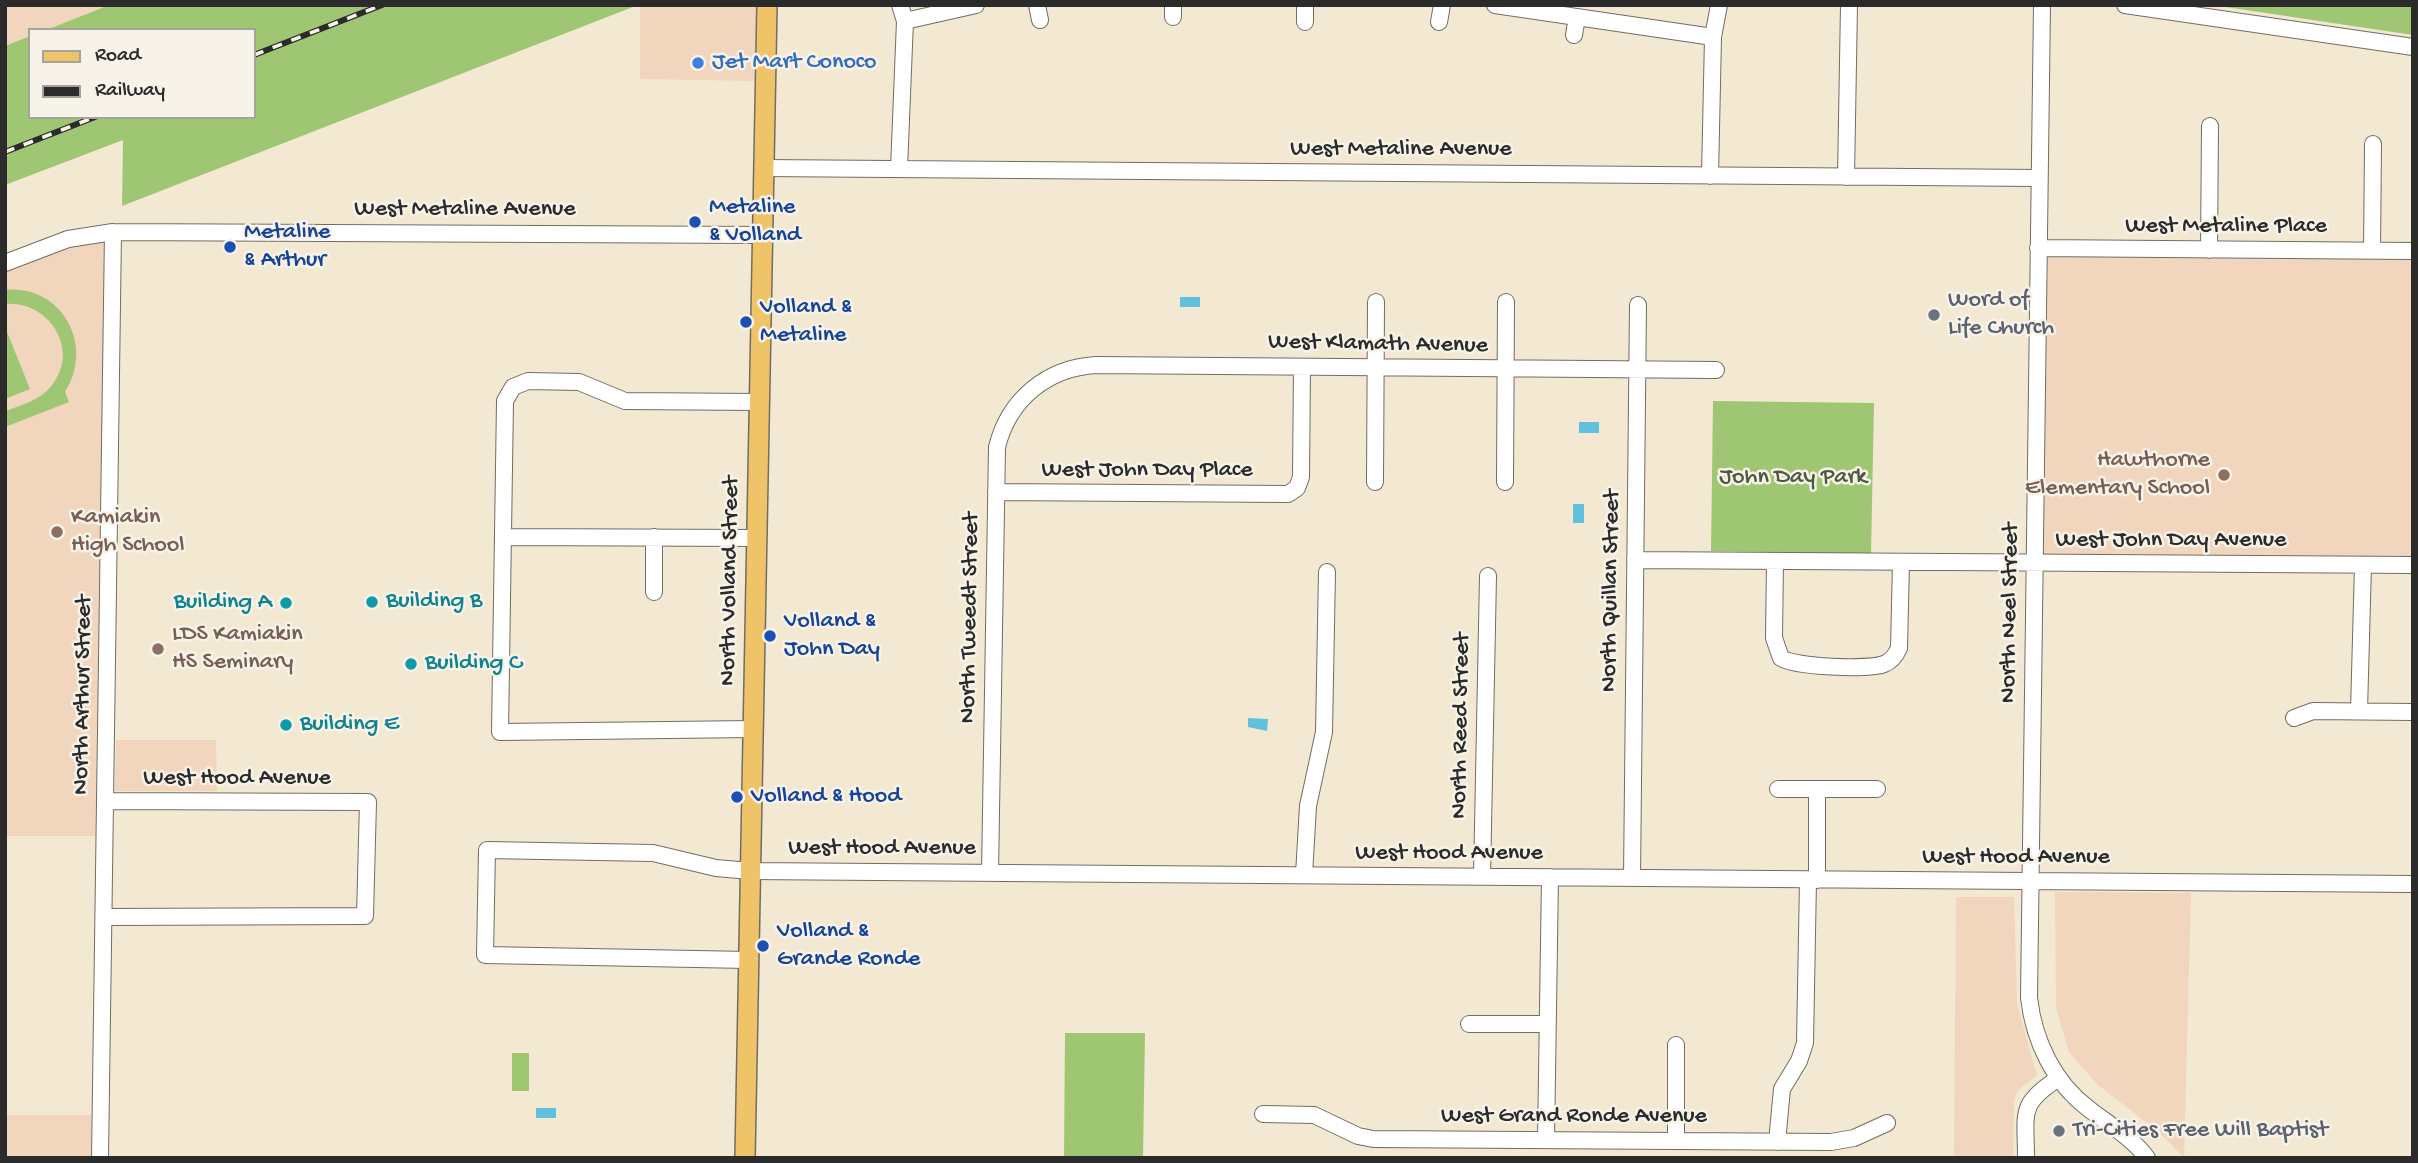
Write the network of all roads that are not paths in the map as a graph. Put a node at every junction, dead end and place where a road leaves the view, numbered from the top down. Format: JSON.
{"nodes":[{"id":1,"x":767,"y":5,"type":"edge"},
{"id":2,"x":900,"y":5,"type":"edge"},
{"id":3,"x":975,"y":5,"type":"edge"},
{"id":4,"x":1305,"y":5,"type":"edge"},
{"id":5,"x":1442,"y":5,"type":"edge"},
{"id":6,"x":1495,"y":5,"type":"edge"},
{"id":7,"x":1719,"y":5,"type":"edge"},
{"id":8,"x":1849,"y":5,"type":"edge"},
{"id":9,"x":2042,"y":5,"type":"edge"},
{"id":10,"x":2125,"y":5,"type":"edge"},
{"id":11,"x":1577,"y":17,"type":"junction"},
{"id":12,"x":905,"y":22,"type":"junction"},
{"id":13,"x":1305,"y":22,"type":"dead end"},
{"id":14,"x":1439,"y":22,"type":"dead end"},
{"id":15,"x":1574,"y":35,"type":"dead end"},
{"id":16,"x":1713,"y":37,"type":"junction"},
{"id":17,"x":2413,"y":47,"type":"edge"},
{"id":18,"x":2210,"y":126,"type":"dead end"},
{"id":19,"x":2373,"y":144,"type":"dead end"},
{"id":20,"x":763,"y":168,"type":"junction"},
{"id":21,"x":899,"y":169,"type":"junction"},
{"id":22,"x":1710,"y":176,"type":"junction"},
{"id":23,"x":1846,"y":177,"type":"junction"},
{"id":24,"x":2039,"y":178,"type":"junction"},
{"id":25,"x":113,"y":232,"type":"junction"},
{"id":26,"x":761,"y":235,"type":"junction"},
{"id":27,"x":2038,"y":248,"type":"junction"},
{"id":28,"x":2208,"y":250,"type":"junction"},
{"id":29,"x":2372,"y":251,"type":"junction"},
{"id":30,"x":2413,"y":251,"type":"edge"},
{"id":31,"x":5,"y":263,"type":"edge"},
{"id":32,"x":1376,"y":302,"type":"dead end"},
{"id":33,"x":1506,"y":302,"type":"dead end"},
{"id":34,"x":1637,"y":304,"type":"dead end"},
{"id":35,"x":1302,"y":367,"type":"junction"},
{"id":36,"x":1376,"y":368,"type":"junction"},
{"id":37,"x":1506,"y":369,"type":"junction"},
{"id":38,"x":1637,"y":369,"type":"junction"},
{"id":39,"x":1716,"y":370,"type":"dead end"},
{"id":40,"x":1043,"y":380,"type":"joint"},
{"id":41,"x":758,"y":402,"type":"junction"},
{"id":42,"x":1375,"y":482,"type":"dead end"},
{"id":43,"x":1505,"y":482,"type":"dead end"},
{"id":44,"x":996,"y":492,"type":"junction"},
{"id":45,"x":504,"y":537,"type":"junction"},
{"id":46,"x":654,"y":537,"type":"junction"},
{"id":47,"x":756,"y":538,"type":"junction"},
{"id":48,"x":1635,"y":560,"type":"junction"},
{"id":49,"x":1775,"y":561,"type":"junction"},
{"id":50,"x":1901,"y":562,"type":"junction"},
{"id":51,"x":2034,"y":563,"type":"junction"},
{"id":52,"x":2363,"y":565,"type":"junction"},
{"id":53,"x":2413,"y":565,"type":"edge"},
{"id":54,"x":1327,"y":572,"type":"dead end"},
{"id":55,"x":1488,"y":576,"type":"dead end"},
{"id":56,"x":654,"y":592,"type":"dead end"},
{"id":57,"x":2359,"y":711,"type":"junction"},
{"id":58,"x":2413,"y":712,"type":"edge"},
{"id":59,"x":2294,"y":718,"type":"dead end"},
{"id":60,"x":752,"y":729,"type":"junction"},
{"id":61,"x":1778,"y":789,"type":"dead end"},
{"id":62,"x":1817,"y":789,"type":"junction"},
{"id":63,"x":1877,"y":789,"type":"dead end"},
{"id":64,"x":105,"y":801,"type":"junction"},
{"id":65,"x":750,"y":871,"type":"junction"},
{"id":66,"x":990,"y":873,"type":"junction"},
{"id":67,"x":1304,"y":876,"type":"junction"},
{"id":68,"x":1482,"y":877,"type":"junction"},
{"id":69,"x":1550,"y":877,"type":"junction"},
{"id":70,"x":1632,"y":878,"type":"junction"},
{"id":71,"x":1813,"y":880,"type":"junction"},
{"id":72,"x":2029,"y":881,"type":"junction"},
{"id":73,"x":2413,"y":884,"type":"edge"},
{"id":74,"x":104,"y":917,"type":"junction"},
{"id":75,"x":748,"y":960,"type":"junction"},
{"id":76,"x":1469,"y":1024,"type":"dead end"},
{"id":77,"x":1547,"y":1024,"type":"junction"},
{"id":78,"x":1676,"y":1045,"type":"dead end"},
{"id":79,"x":2059,"y":1078,"type":"junction"},
{"id":80,"x":1263,"y":1114,"type":"dead end"},
{"id":81,"x":1887,"y":1123,"type":"dead end"},
{"id":82,"x":1546,"y":1140,"type":"junction"},
{"id":83,"x":1676,"y":1141,"type":"junction"},
{"id":84,"x":1777,"y":1142,"type":"junction"},
{"id":85,"x":100,"y":1158,"type":"edge"},
{"id":86,"x":745,"y":1158,"type":"edge"},
{"id":87,"x":2026,"y":1158,"type":"edge"},
{"id":88,"x":2147,"y":1158,"type":"edge"}],
"edges":[{"from":1,"to":20,"type":"main road","name":"North Volland Street"},
{"from":2,"to":12,"type":"street"},
{"from":3,"to":12,"type":"street"},
{"from":4,"to":13,"type":"street"},
{"from":5,"to":14,"type":"street"},
{"from":6,"to":11,"type":"street"},
{"from":7,"to":16,"type":"street"},
{"from":8,"to":23,"type":"street"},
{"from":9,"to":24,"type":"street","name":"North Neel Street"},
{"from":10,"to":17,"type":"street"},
{"from":11,"to":15,"type":"street"},
{"from":11,"to":16,"type":"street"},
{"from":12,"to":21,"type":"street"},
{"from":16,"to":22,"type":"street"},
{"from":18,"to":28,"type":"street"},
{"from":19,"to":29,"type":"street"},
{"from":20,"to":21,"type":"street","name":"West Metaline Avenue"},
{"from":20,"to":26,"type":"main road","name":"North Volland Street"},
{"from":21,"to":22,"type":"street","name":"West Metaline Avenue"},
{"from":22,"to":23,"type":"street","name":"West Metaline Avenue"},
{"from":23,"to":24,"type":"street","name":"West Metaline Avenue"},
{"from":24,"to":27,"type":"street","name":"North Neel Street"},
{"from":25,"to":26,"type":"street","name":"West Metaline Avenue"},
{"from":25,"to":31,"type":"street","name":"West Metaline Avenue"},
{"from":25,"to":64,"type":"street","name":"North Arthur Street"},
{"from":26,"to":41,"type":"main road","name":"North Volland Street"},
{"from":27,"to":28,"type":"street","name":"West Metaline Place"},
{"from":27,"to":51,"type":"street","name":"North Neel Street"},
{"from":28,"to":29,"type":"street","name":"West Metaline Place"},
{"from":29,"to":30,"type":"street","name":"West Metaline Place"},
{"from":32,"to":36,"type":"street"},
{"from":33,"to":37,"type":"street"},
{"from":34,"to":38,"type":"street","name":"North Quillan Street"},
{"from":35,"to":36,"type":"street","name":"West Klamath Avenue"},
{"from":35,"to":40,"type":"street","name":"West Klamath Avenue"},
{"from":35,"to":44,"type":"street","name":"West John Day Place"},
{"from":36,"to":37,"type":"street","name":"West Klamath Avenue"},
{"from":36,"to":42,"type":"street"},
{"from":37,"to":38,"type":"street","name":"West Klamath Avenue"},
{"from":37,"to":43,"type":"street"},
{"from":38,"to":39,"type":"street","name":"West Klamath Avenue"},
{"from":38,"to":48,"type":"street","name":"North Quillan Street"},
{"from":40,"to":44,"type":"street","name":"North Tweedt Street"},
{"from":41,"to":45,"type":"street"},
{"from":41,"to":47,"type":"main road","name":"North Volland Street"},
{"from":44,"to":66,"type":"street","name":"North Tweedt Street"},
{"from":45,"to":46,"type":"street"},
{"from":45,"to":60,"type":"street"},
{"from":46,"to":47,"type":"street"},
{"from":46,"to":56,"type":"street"},
{"from":47,"to":60,"type":"main road","name":"North Volland Street"},
{"from":48,"to":49,"type":"street","name":"West John Day Avenue"},
{"from":48,"to":70,"type":"street","name":"North Quillan Street"},
{"from":49,"to":50,"type":"street","name":"West John Day Avenue"},
{"from":49,"to":50,"type":"street"},
{"from":50,"to":51,"type":"street","name":"West John Day Avenue"},
{"from":51,"to":52,"type":"street","name":"West John Day Avenue"},
{"from":51,"to":72,"type":"street","name":"North Neel Street"},
{"from":52,"to":53,"type":"street","name":"West John Day Avenue"},
{"from":52,"to":57,"type":"street"},
{"from":54,"to":67,"type":"street"},
{"from":55,"to":68,"type":"street","name":"North Reed Street"},
{"from":57,"to":58,"type":"street"},
{"from":57,"to":59,"type":"street"},
{"from":60,"to":65,"type":"main road","name":"North Volland Street"},
{"from":61,"to":62,"type":"street"},
{"from":62,"to":63,"type":"street"},
{"from":62,"to":71,"type":"street"},
{"from":64,"to":74,"type":"street","name":"North Arthur Street"},
{"from":64,"to":74,"type":"street","name":"West Hood Avenue"},
{"from":65,"to":66,"type":"street","name":"West Hood Avenue"},
{"from":65,"to":75,"type":"main road","name":"North Volland Street"},
{"from":65,"to":75,"type":"street","name":"West Hood Avenue"},
{"from":66,"to":67,"type":"street","name":"West Hood Avenue"},
{"from":67,"to":68,"type":"street","name":"West Hood Avenue"},
{"from":68,"to":69,"type":"street","name":"West Hood Avenue"},
{"from":69,"to":70,"type":"street","name":"West Hood Avenue"},
{"from":69,"to":77,"type":"street"},
{"from":70,"to":71,"type":"street","name":"West Hood Avenue"},
{"from":71,"to":72,"type":"street","name":"West Hood Avenue"},
{"from":71,"to":84,"type":"street"},
{"from":72,"to":73,"type":"street","name":"West Hood Avenue"},
{"from":72,"to":79,"type":"street","name":"North Neel Street"},
{"from":74,"to":85,"type":"street","name":"North Arthur Street"},
{"from":75,"to":86,"type":"main road","name":"North Volland Street"},
{"from":76,"to":77,"type":"street"},
{"from":77,"to":82,"type":"street"},
{"from":78,"to":83,"type":"street"},
{"from":79,"to":87,"type":"street"},
{"from":79,"to":88,"type":"street","name":"North Neel Street"},
{"from":80,"to":82,"type":"street","name":"West Grand Ronde Avenue"},
{"from":81,"to":84,"type":"street","name":"West Grand Ronde Avenue"},
{"from":82,"to":83,"type":"street","name":"West Grand Ronde Avenue"},
{"from":83,"to":84,"type":"street","name":"West Grand Ronde Avenue"}]}
